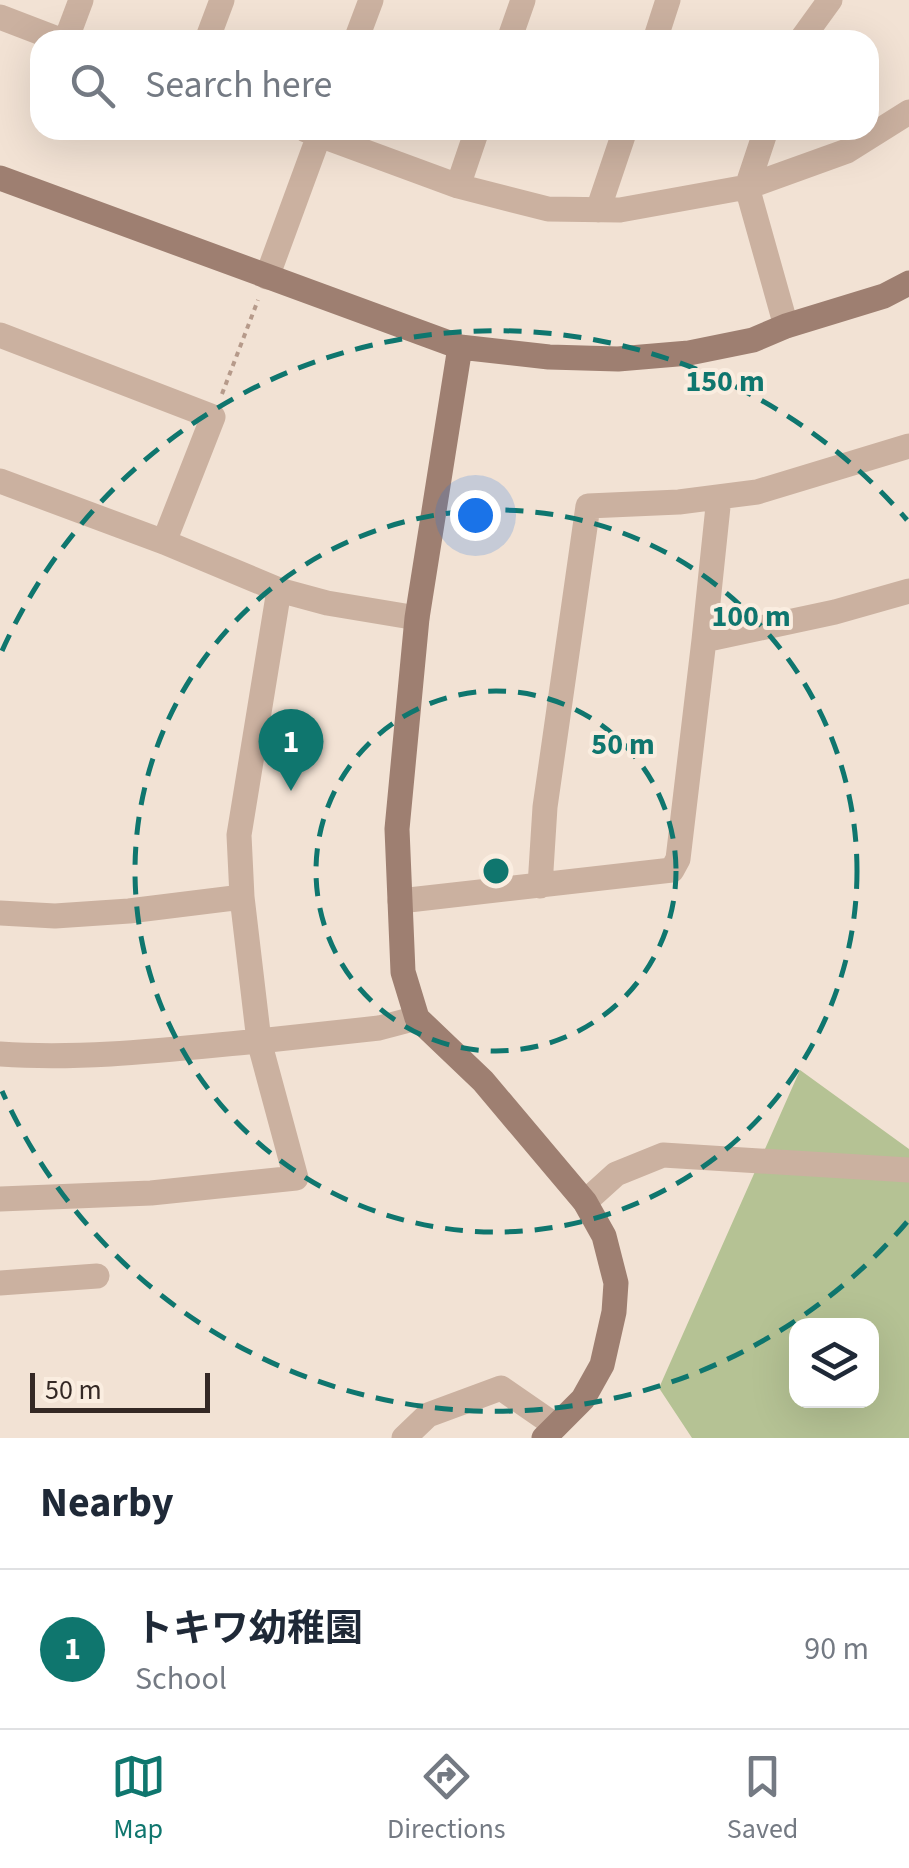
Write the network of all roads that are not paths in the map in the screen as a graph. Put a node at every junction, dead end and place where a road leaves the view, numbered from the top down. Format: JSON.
{"nodes":[{"id":1,"x":82,"y":0,"type":"edge"},
{"id":2,"x":222,"y":0,"type":"edge"},
{"id":3,"x":371,"y":0,"type":"edge"},
{"id":4,"x":523,"y":0,"type":"edge"},
{"id":5,"x":668,"y":0,"type":"edge"},
{"id":6,"x":830,"y":0,"type":"edge"},
{"id":7,"x":0,"y":18,"type":"edge"},
{"id":8,"x":34,"y":30,"type":"edge"},
{"id":9,"x":68,"y":30,"type":"edge"},
{"id":10,"x":211,"y":30,"type":"edge"},
{"id":11,"x":360,"y":30,"type":"edge"},
{"id":12,"x":512,"y":30,"type":"edge"},
{"id":13,"x":658,"y":30,"type":"edge"},
{"id":14,"x":809,"y":30,"type":"edge"},
{"id":15,"x":909,"y":112,"type":"edge"},
{"id":16,"x":879,"y":131,"type":"edge"},
{"id":17,"x":313,"y":140,"type":"edge"},
{"id":18,"x":337,"y":140,"type":"edge"},
{"id":19,"x":474,"y":140,"type":"edge"},
{"id":20,"x":622,"y":140,"type":"edge"},
{"id":21,"x":763,"y":140,"type":"edge"},
{"id":22,"x":864,"y":140,"type":"edge"},
{"id":23,"x":0,"y":178,"type":"edge"},
{"id":24,"x":458,"y":186,"type":"junction"},
{"id":25,"x":747,"y":187,"type":"junction"},
{"id":26,"x":598,"y":210,"type":"junction"},
{"id":27,"x":268,"y":277,"type":"junction"},
{"id":28,"x":909,"y":284,"type":"edge"},
{"id":29,"x":786,"y":326,"type":"junction"},
{"id":30,"x":0,"y":336,"type":"edge"},
{"id":31,"x":460,"y":347,"type":"junction"},
{"id":32,"x":909,"y":446,"type":"edge"},
{"id":33,"x":0,"y":481,"type":"edge"},
{"id":34,"x":719,"y":497,"type":"junction"},
{"id":35,"x":164,"y":542,"type":"junction"},
{"id":36,"x":278,"y":590,"type":"junction"},
{"id":37,"x":909,"y":591,"type":"edge"},
{"id":38,"x":417,"y":618,"type":"junction"},
{"id":39,"x":704,"y":640,"type":"junction"},
{"id":40,"x":540,"y":886,"type":"junction"},
{"id":41,"x":242,"y":896,"type":"junction"},
{"id":42,"x":400,"y":900,"type":"junction"},
{"id":43,"x":0,"y":913,"type":"edge"},
{"id":44,"x":417,"y":1018,"type":"junction"},
{"id":45,"x":259,"y":1042,"type":"junction"},
{"id":46,"x":0,"y":1054,"type":"edge"},
{"id":47,"x":909,"y":1170,"type":"edge"},
{"id":48,"x":0,"y":1199,"type":"edge"},
{"id":49,"x":585,"y":1202,"type":"junction"},
{"id":50,"x":97,"y":1276,"type":"dead end"},
{"id":51,"x":0,"y":1283,"type":"edge"},
{"id":52,"x":550,"y":1432,"type":"edge"},
{"id":53,"x":404,"y":1438,"type":"edge"}],
"edges":[{"from":1,"to":9,"type":"street"},
{"from":2,"to":10,"type":"street"},
{"from":3,"to":11,"type":"street"},
{"from":4,"to":12,"type":"street"},
{"from":5,"to":13,"type":"street"},
{"from":6,"to":14,"type":"street"},
{"from":7,"to":8,"type":"street"},
{"from":15,"to":16,"type":"street"},
{"from":17,"to":27,"type":"street"},
{"from":18,"to":24,"type":"street"},
{"from":19,"to":24,"type":"street"},
{"from":20,"to":26,"type":"street"},
{"from":21,"to":25,"type":"street"},
{"from":22,"to":25,"type":"street"},
{"from":23,"to":27,"type":"street"},
{"from":24,"to":26,"type":"street"},
{"from":25,"to":26,"type":"street"},
{"from":25,"to":29,"type":"street"},
{"from":27,"to":31,"type":"street"},
{"from":28,"to":29,"type":"street"},
{"from":29,"to":31,"type":"street"},
{"from":30,"to":35,"type":"street"},
{"from":31,"to":38,"type":"street"},
{"from":32,"to":34,"type":"street"},
{"from":33,"to":35,"type":"street"},
{"from":34,"to":39,"type":"street"},
{"from":34,"to":40,"type":"street"},
{"from":35,"to":36,"type":"street"},
{"from":36,"to":38,"type":"street"},
{"from":36,"to":41,"type":"street"},
{"from":37,"to":39,"type":"street"},
{"from":38,"to":42,"type":"street"},
{"from":39,"to":40,"type":"street"},
{"from":40,"to":42,"type":"street"},
{"from":41,"to":43,"type":"street"},
{"from":41,"to":45,"type":"street"},
{"from":42,"to":44,"type":"street"},
{"from":44,"to":45,"type":"street"},
{"from":44,"to":49,"type":"street"},
{"from":45,"to":46,"type":"street"},
{"from":45,"to":48,"type":"street"},
{"from":47,"to":49,"type":"street"},
{"from":49,"to":52,"type":"street"},
{"from":50,"to":51,"type":"street"},
{"from":52,"to":53,"type":"street"}]}
